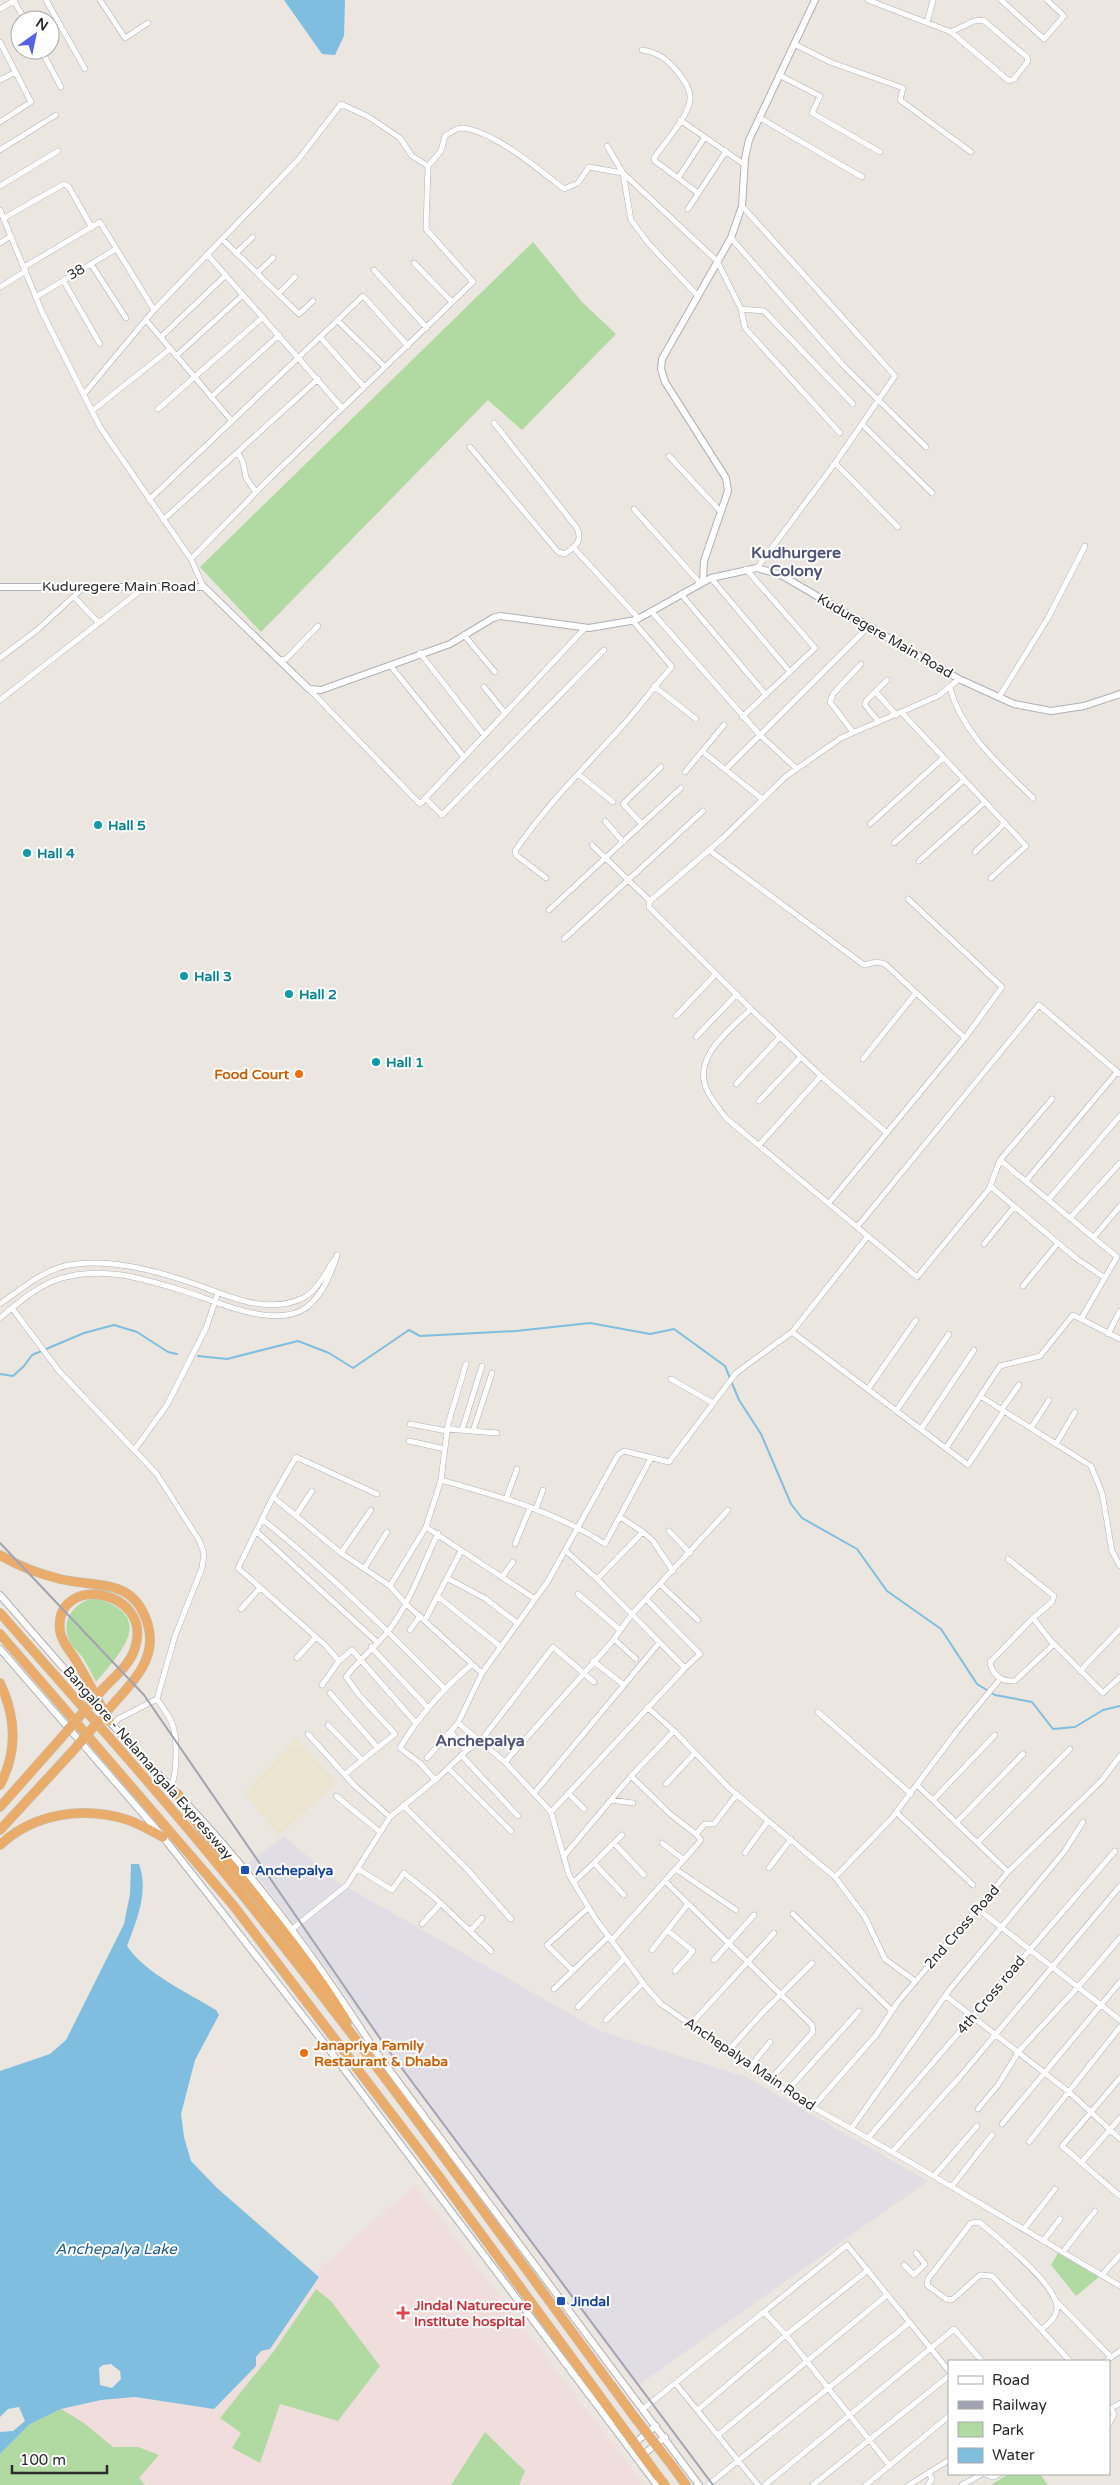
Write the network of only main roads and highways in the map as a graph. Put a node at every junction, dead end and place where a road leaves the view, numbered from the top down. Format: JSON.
{"nodes":[{"id":1,"x":0,"y":1555,"type":"edge"},
{"id":2,"x":0,"y":1613,"type":"edge"},
{"id":3,"x":0,"y":1634,"type":"edge"},
{"id":4,"x":0,"y":1683,"type":"edge"},
{"id":5,"x":111,"y":1723,"type":"road end"},
{"id":6,"x":0,"y":1785,"type":"edge"},
{"id":7,"x":178,"y":1794,"type":"road end"},
{"id":8,"x":0,"y":1808,"type":"edge"},
{"id":9,"x":0,"y":1830,"type":"edge"},
{"id":10,"x":163,"y":1837,"type":"road end"},
{"id":11,"x":0,"y":1844,"type":"edge"},
{"id":12,"x":365,"y":2054,"type":"junction"},
{"id":13,"x":665,"y":2485,"type":"edge"},
{"id":14,"x":686,"y":2485,"type":"edge"}],
"edges":[{"from":1,"to":9,"type":"highway","bridge":true},
{"from":2,"to":12,"type":"highway","name":"Bangalore - Nelamangala Expressway"},
{"from":3,"to":13,"type":"highway","name":"Bangalore - Nelamangala Expressway","bridge":true},
{"from":4,"to":6,"type":"highway"},
{"from":5,"to":8,"type":"highway","bridge":true},
{"from":7,"to":12,"type":"highway"},
{"from":10,"to":11,"type":"highway"},
{"from":12,"to":14,"type":"highway","name":"Bangalore - Nelamangala Expressway","bridge":true}]}
